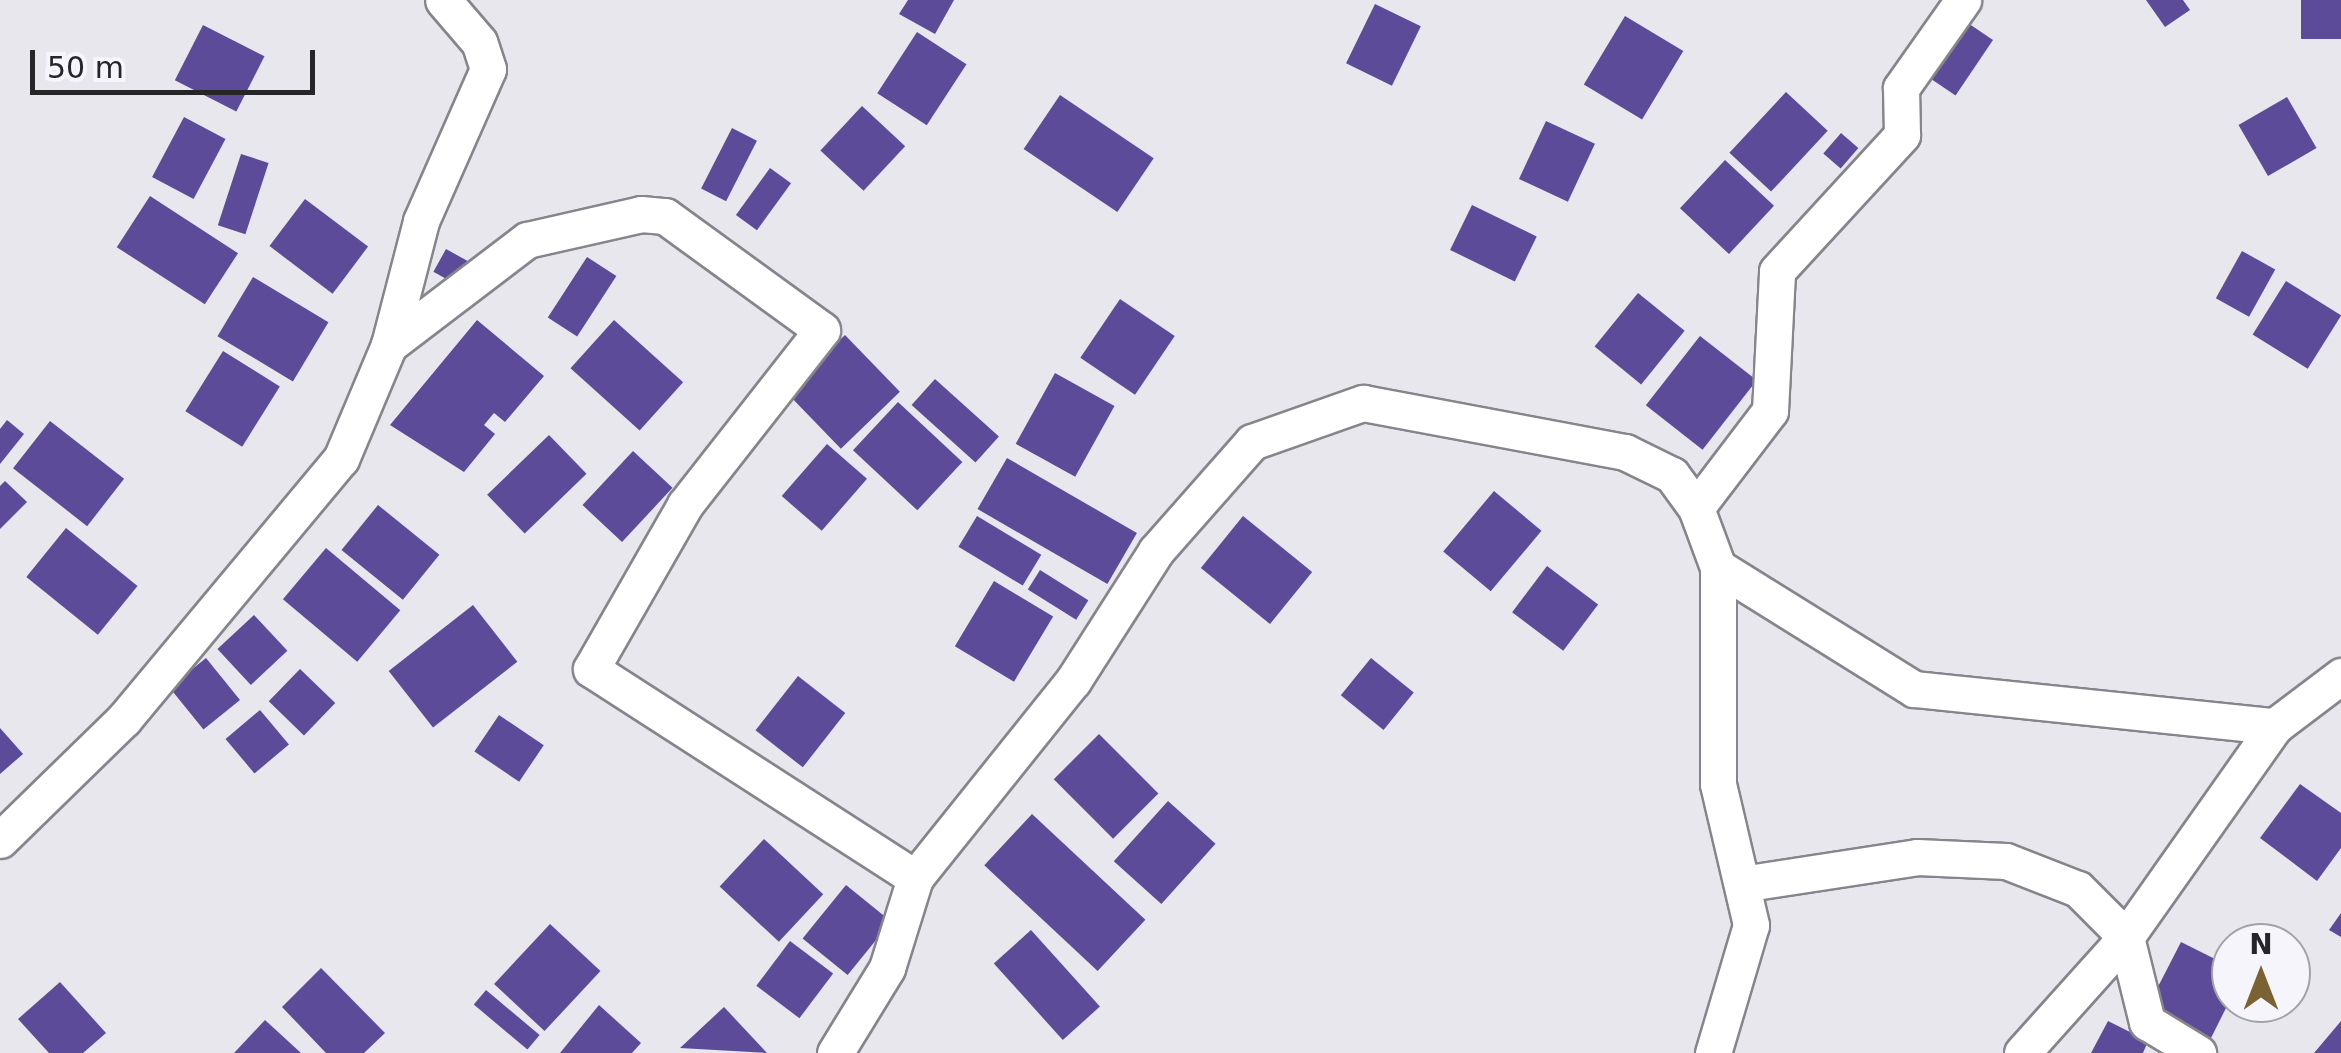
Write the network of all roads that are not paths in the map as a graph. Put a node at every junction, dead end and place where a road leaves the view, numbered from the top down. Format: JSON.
{"nodes":[{"id":1,"x":443,"y":0,"type":"edge"},
{"id":2,"x":1964,"y":0,"type":"edge"},
{"id":3,"x":389,"y":345,"type":"junction"},
{"id":4,"x":1696,"y":508,"type":"junction"},
{"id":5,"x":1718,"y":568,"type":"junction"},
{"id":6,"x":2341,"y":676,"type":"edge"},
{"id":7,"x":2275,"y":726,"type":"junction"},
{"id":8,"x":0,"y":840,"type":"edge"},
{"id":9,"x":914,"y":878,"type":"junction"},
{"id":10,"x":1748,"y":883,"type":"junction"},
{"id":11,"x":2126,"y":937,"type":"junction"},
{"id":12,"x":835,"y":1053,"type":"edge"},
{"id":13,"x":1713,"y":1053,"type":"edge"},
{"id":14,"x":2022,"y":1053,"type":"edge"},
{"id":15,"x":2198,"y":1053,"type":"edge"}],
"edges":[{"from":1,"to":3,"type":"street"},
{"from":2,"to":4,"type":"street"},
{"from":3,"to":8,"type":"street"},
{"from":3,"to":9,"type":"street"},
{"from":4,"to":5,"type":"street"},
{"from":4,"to":9,"type":"street"},
{"from":5,"to":7,"type":"street"},
{"from":5,"to":10,"type":"street"},
{"from":6,"to":7,"type":"street"},
{"from":7,"to":11,"type":"street"},
{"from":9,"to":12,"type":"street"},
{"from":10,"to":11,"type":"street"},
{"from":10,"to":13,"type":"street"},
{"from":11,"to":14,"type":"street"},
{"from":11,"to":15,"type":"street"}]}
